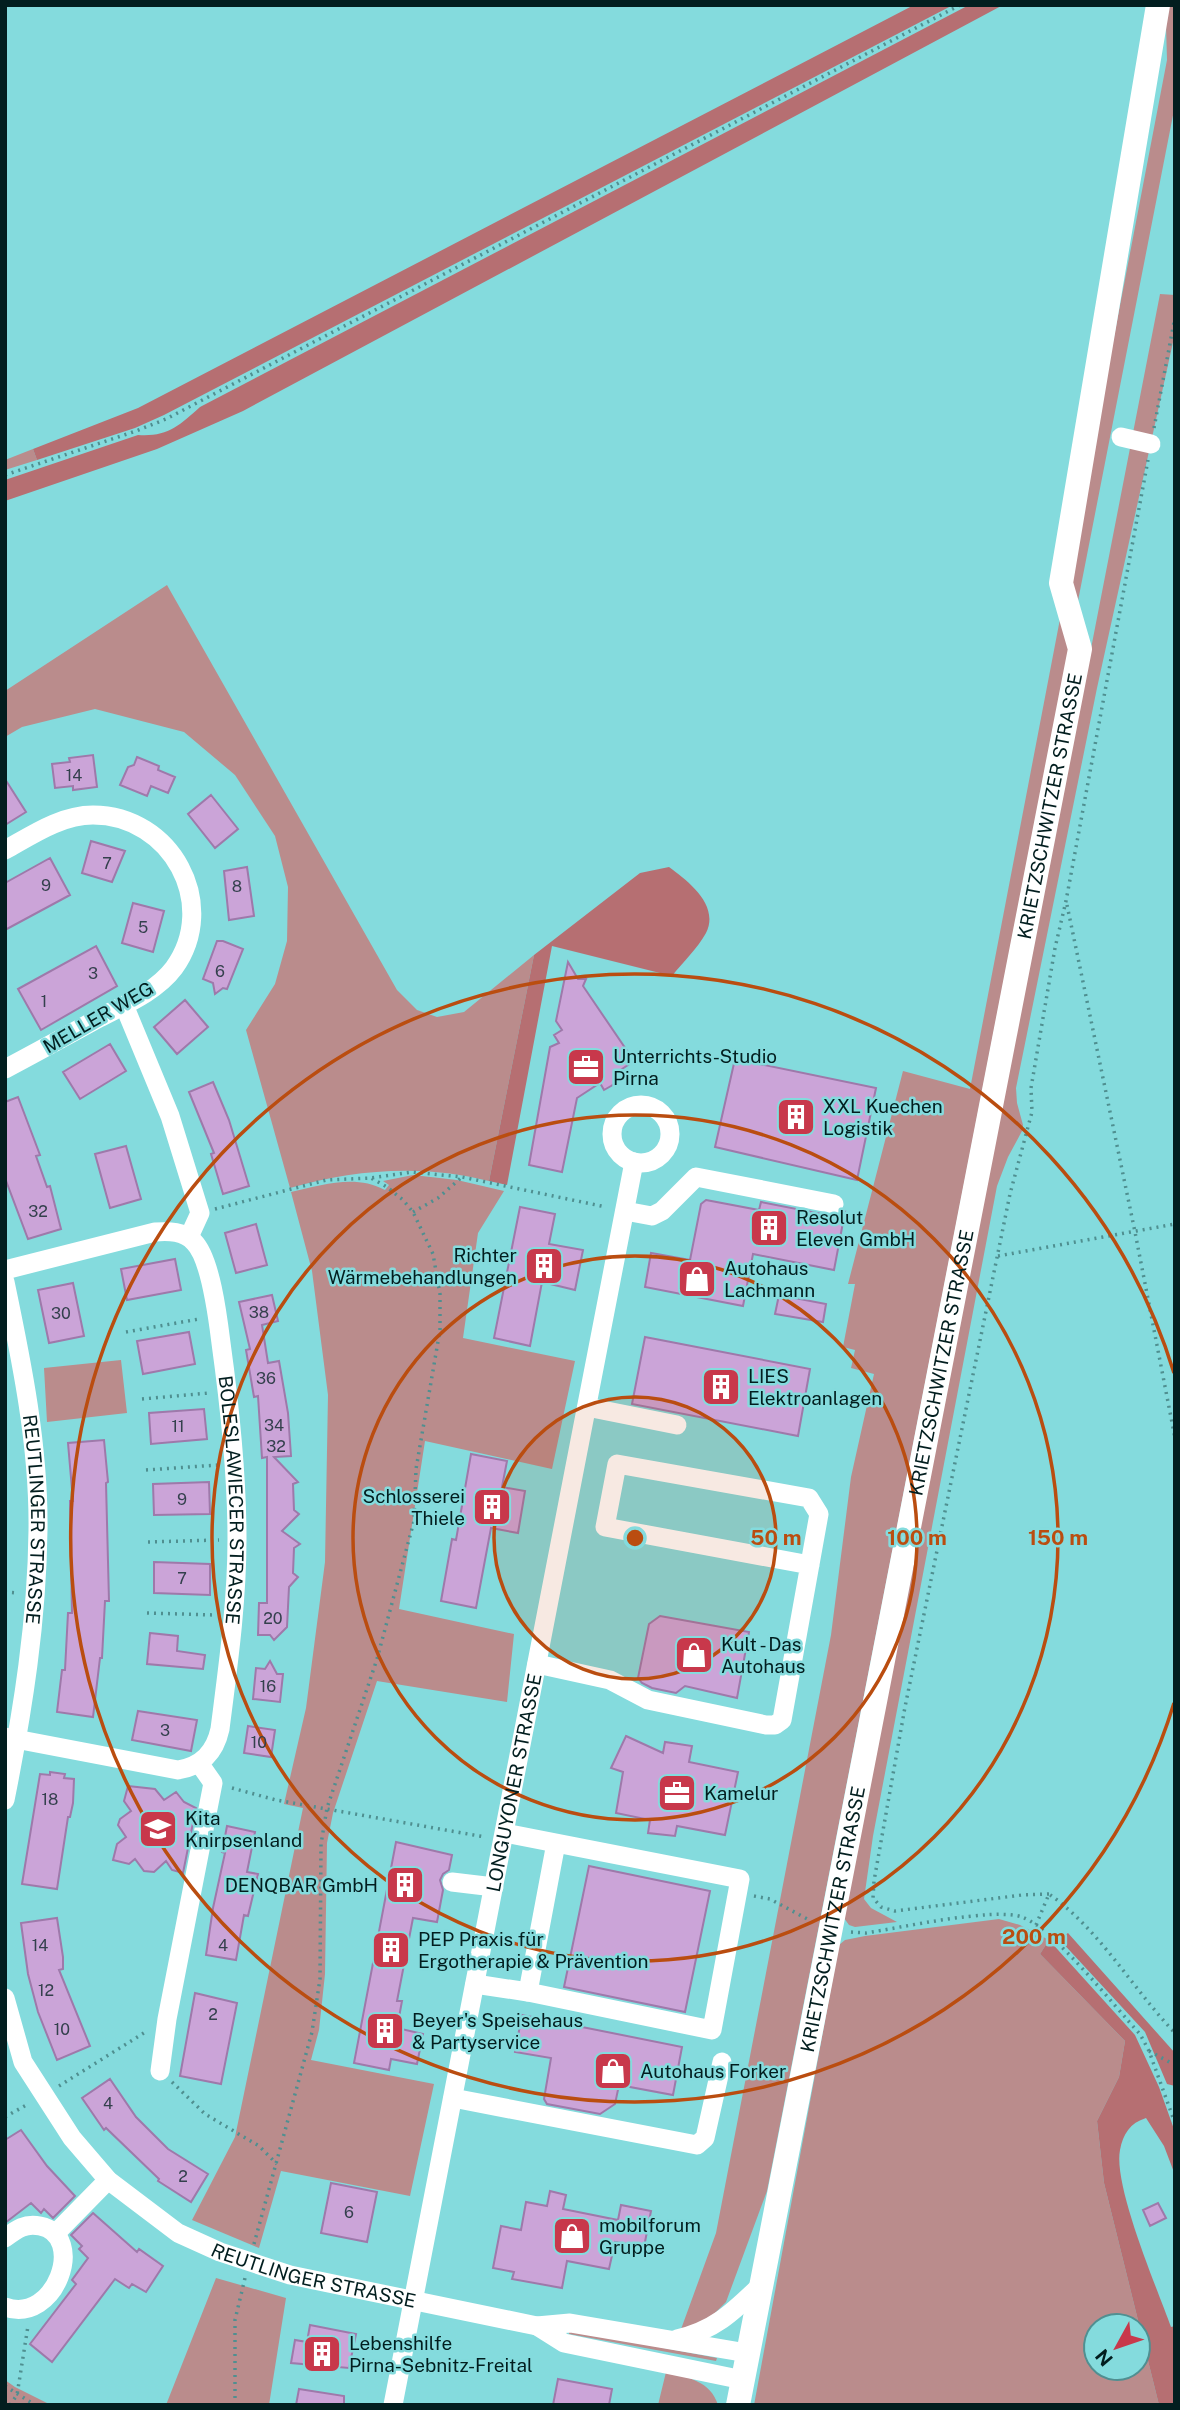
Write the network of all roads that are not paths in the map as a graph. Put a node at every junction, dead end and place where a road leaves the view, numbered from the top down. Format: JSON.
{"nodes":[{"id":1,"x":1158,"y":5,"type":"edge"},
{"id":2,"x":1121,"y":438,"type":"dead end"},
{"id":3,"x":1151,"y":444,"type":"road end"},
{"id":4,"x":5,"y":850,"type":"edge"},
{"id":5,"x":124,"y":1005,"type":"junction"},
{"id":6,"x":5,"y":1069,"type":"edge"},
{"id":7,"x":634,"y":1162,"type":"dead end"},
{"id":8,"x":834,"y":1204,"type":"dead end"},
{"id":9,"x":625,"y":1211,"type":"junction"},
{"id":10,"x":189,"y":1237,"type":"junction"},
{"id":11,"x":5,"y":1270,"type":"edge"},
{"id":12,"x":5,"y":1282,"type":"edge"},
{"id":13,"x":587,"y":1407,"type":"junction"},
{"id":14,"x":677,"y":1425,"type":"dead end"},
{"id":15,"x":810,"y":1565,"type":"junction"},
{"id":16,"x":537,"y":1664,"type":"junction"},
{"id":17,"x":11,"y":1738,"type":"edge"},
{"id":18,"x":199,"y":1763,"type":"junction"},
{"id":19,"x":5,"y":1800,"type":"edge"},
{"id":20,"x":504,"y":1837,"type":"junction"},
{"id":21,"x":556,"y":1843,"type":"junction"},
{"id":22,"x":452,"y":1882,"type":"dead end"},
{"id":23,"x":494,"y":1887,"type":"junction"},
{"id":24,"x":475,"y":1984,"type":"junction"},
{"id":25,"x":528,"y":1992,"type":"junction"},
{"id":26,"x":5,"y":1998,"type":"edge"},
{"id":27,"x":722,"y":2062,"type":"dead end"},
{"id":28,"x":160,"y":2071,"type":"road end"},
{"id":29,"x":453,"y":2098,"type":"junction"},
{"id":30,"x":108,"y":2180,"type":"junction"},
{"id":31,"x":56,"y":2233,"type":"junction"},
{"id":32,"x":5,"y":2238,"type":"edge"},
{"id":33,"x":760,"y":2286,"type":"junction"},
{"id":34,"x":414,"y":2299,"type":"junction"},
{"id":35,"x":5,"y":2307,"type":"edge"},
{"id":36,"x":537,"y":2326,"type":"junction"},
{"id":37,"x":669,"y":2341,"type":"junction"},
{"id":38,"x":747,"y":2353,"type":"junction"},
{"id":39,"x":740,"y":2393,"type":"edge"},
{"id":40,"x":393,"y":2405,"type":"edge"}],
"edges":[{"from":1,"to":33,"type":"main road","name":"KRIETZSCHWITZER STRASSE"},
{"from":2,"to":3,"type":"street"},
{"from":4,"to":5,"type":"street","name":"MELLER WEG"},
{"from":5,"to":6,"type":"street","name":"MELLER WEG"},
{"from":5,"to":10,"type":"street"},
{"from":7,"to":9,"type":"street","name":"LONGUYONER STRASSE"},
{"from":8,"to":9,"type":"street"},
{"from":9,"to":13,"type":"street","name":"LONGUYONER STRASSE"},
{"from":10,"to":11,"type":"street"},
{"from":10,"to":18,"type":"street","name":"BOLESLAWIECER STRASSE"},
{"from":12,"to":17,"type":"street","name":"REUTLINGER STRASSE"},
{"from":13,"to":14,"type":"street"},
{"from":13,"to":16,"type":"street","name":"LONGUYONER STRASSE"},
{"from":15,"to":15,"type":"street"},
{"from":15,"to":16,"type":"street"},
{"from":16,"to":20,"type":"street","name":"LONGUYONER STRASSE"},
{"from":17,"to":18,"type":"street"},
{"from":17,"to":19,"type":"street","name":"REUTLINGER STRASSE"},
{"from":18,"to":28,"type":"street"},
{"from":20,"to":21,"type":"street"},
{"from":20,"to":23,"type":"street","name":"LONGUYONER STRASSE"},
{"from":21,"to":25,"type":"street"},
{"from":21,"to":25,"type":"street"},
{"from":22,"to":23,"type":"street"},
{"from":23,"to":24,"type":"street","name":"LONGUYONER STRASSE"},
{"from":24,"to":25,"type":"street"},
{"from":24,"to":29,"type":"street","name":"LONGUYONER STRASSE"},
{"from":26,"to":30,"type":"street","name":"REUTLINGER STRASSE"},
{"from":27,"to":29,"type":"street"},
{"from":29,"to":34,"type":"street","name":"LONGUYONER STRASSE"},
{"from":30,"to":31,"type":"street"},
{"from":30,"to":34,"type":"street","name":"REUTLINGER STRASSE"},
{"from":31,"to":32,"type":"street"},
{"from":31,"to":35,"type":"street"},
{"from":33,"to":37,"type":"street","name":"REUTLINGER STRASSE"},
{"from":33,"to":38,"type":"main road","name":"KRIETZSCHWITZER STRASSE"},
{"from":34,"to":36,"type":"street","name":"REUTLINGER STRASSE"},
{"from":34,"to":40,"type":"street","name":"LONGUYONER STRASSE"},
{"from":36,"to":37,"type":"street","name":"REUTLINGER STRASSE"},
{"from":36,"to":39,"type":"street","name":"REUTLINGER STRASSE"},
{"from":37,"to":38,"type":"street","name":"REUTLINGER STRASSE"},
{"from":38,"to":39,"type":"main road","name":"KRIETZSCHWITZER STRASSE"}]}
